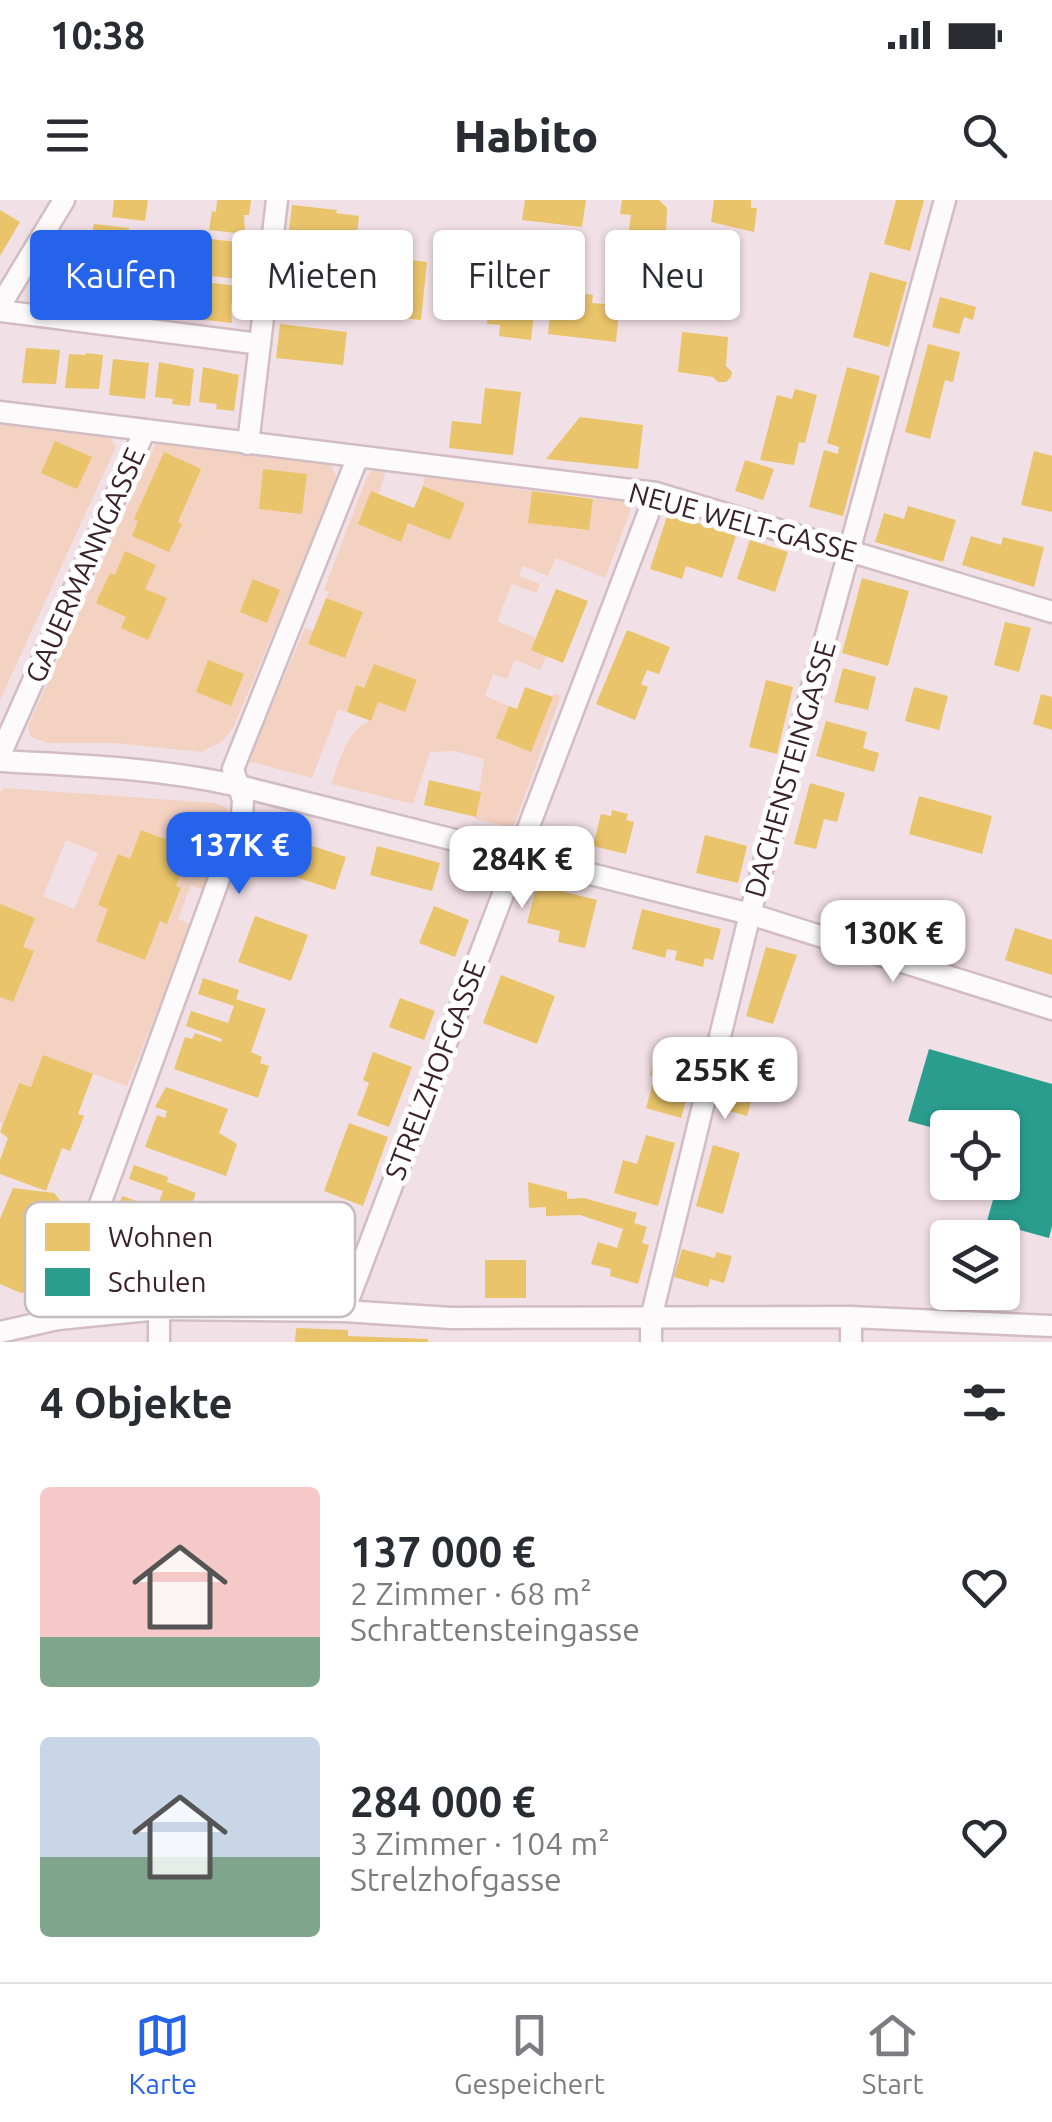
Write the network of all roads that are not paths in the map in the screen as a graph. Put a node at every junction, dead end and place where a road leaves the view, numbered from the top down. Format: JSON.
{"nodes":[{"id":1,"x":64,"y":200,"type":"edge"},
{"id":2,"x":278,"y":200,"type":"edge"},
{"id":3,"x":946,"y":200,"type":"edge"},
{"id":4,"x":0,"y":309,"type":"edge"},
{"id":5,"x":260,"y":344,"type":"junction"},
{"id":6,"x":0,"y":412,"type":"edge"},
{"id":7,"x":145,"y":430,"type":"junction"},
{"id":8,"x":248,"y":444,"type":"junction"},
{"id":9,"x":357,"y":458,"type":"junction"},
{"id":10,"x":656,"y":493,"type":"junction"},
{"id":11,"x":852,"y":550,"type":"junction"},
{"id":12,"x":1051,"y":608,"type":"edge"},
{"id":13,"x":0,"y":758,"type":"edge"},
{"id":14,"x":239,"y":786,"type":"junction"},
{"id":15,"x":516,"y":857,"type":"junction"},
{"id":16,"x":750,"y":914,"type":"junction"},
{"id":17,"x":1052,"y":1008,"type":"edge"},
{"id":18,"x":101,"y":1202,"type":"edge"},
{"id":19,"x":355,"y":1283,"type":"edge"},
{"id":20,"x":355,"y":1313,"type":"edge"},
{"id":21,"x":78,"y":1317,"type":"edge"},
{"id":22,"x":159,"y":1317,"type":"edge"},
{"id":23,"x":851,"y":1317,"type":"junction"},
{"id":24,"x":451,"y":1318,"type":"junction"},
{"id":25,"x":652,"y":1318,"type":"junction"},
{"id":26,"x":58,"y":1319,"type":"joint"},
{"id":27,"x":1052,"y":1326,"type":"edge"},
{"id":28,"x":0,"y":1332,"type":"edge"},
{"id":29,"x":158,"y":1342,"type":"edge"},
{"id":30,"x":450,"y":1342,"type":"edge"},
{"id":31,"x":651,"y":1342,"type":"edge"},
{"id":32,"x":851,"y":1342,"type":"edge"}],
"edges":[{"from":1,"to":4,"type":"street"},
{"from":2,"to":5,"type":"street"},
{"from":3,"to":11,"type":"street","name":"DACHENSTEINGASSE"},
{"from":4,"to":5,"type":"street"},
{"from":5,"to":8,"type":"street"},
{"from":6,"to":7,"type":"street","name":"NEUE WELT-GASSE"},
{"from":7,"to":8,"type":"street","name":"NEUE WELT-GASSE"},
{"from":7,"to":13,"type":"street","name":"GAUERMANNGASSE"},
{"from":8,"to":9,"type":"street","name":"NEUE WELT-GASSE"},
{"from":9,"to":10,"type":"street","name":"NEUE WELT-GASSE"},
{"from":9,"to":14,"type":"street"},
{"from":10,"to":11,"type":"street","name":"NEUE WELT-GASSE"},
{"from":10,"to":15,"type":"street","name":"STRELZHOFGASSE"},
{"from":11,"to":12,"type":"street","name":"NEUE WELT-GASSE"},
{"from":11,"to":16,"type":"street","name":"DACHENSTEINGASSE"},
{"from":13,"to":14,"type":"street"},
{"from":14,"to":15,"type":"street"},
{"from":14,"to":18,"type":"street"},
{"from":15,"to":16,"type":"street"},
{"from":15,"to":19,"type":"street","name":"STRELZHOFGASSE"},
{"from":16,"to":17,"type":"street"},
{"from":16,"to":25,"type":"street","name":"DACHENSTEINGASSE"},
{"from":20,"to":24,"type":"street"},
{"from":21,"to":26,"type":"street"},
{"from":22,"to":29,"type":"street"},
{"from":23,"to":25,"type":"street"},
{"from":23,"to":27,"type":"street"},
{"from":23,"to":32,"type":"street"},
{"from":24,"to":25,"type":"street"},
{"from":24,"to":30,"type":"street"},
{"from":25,"to":31,"type":"street","name":"DACHENSTEINGASSE"},
{"from":26,"to":28,"type":"street"}]}
